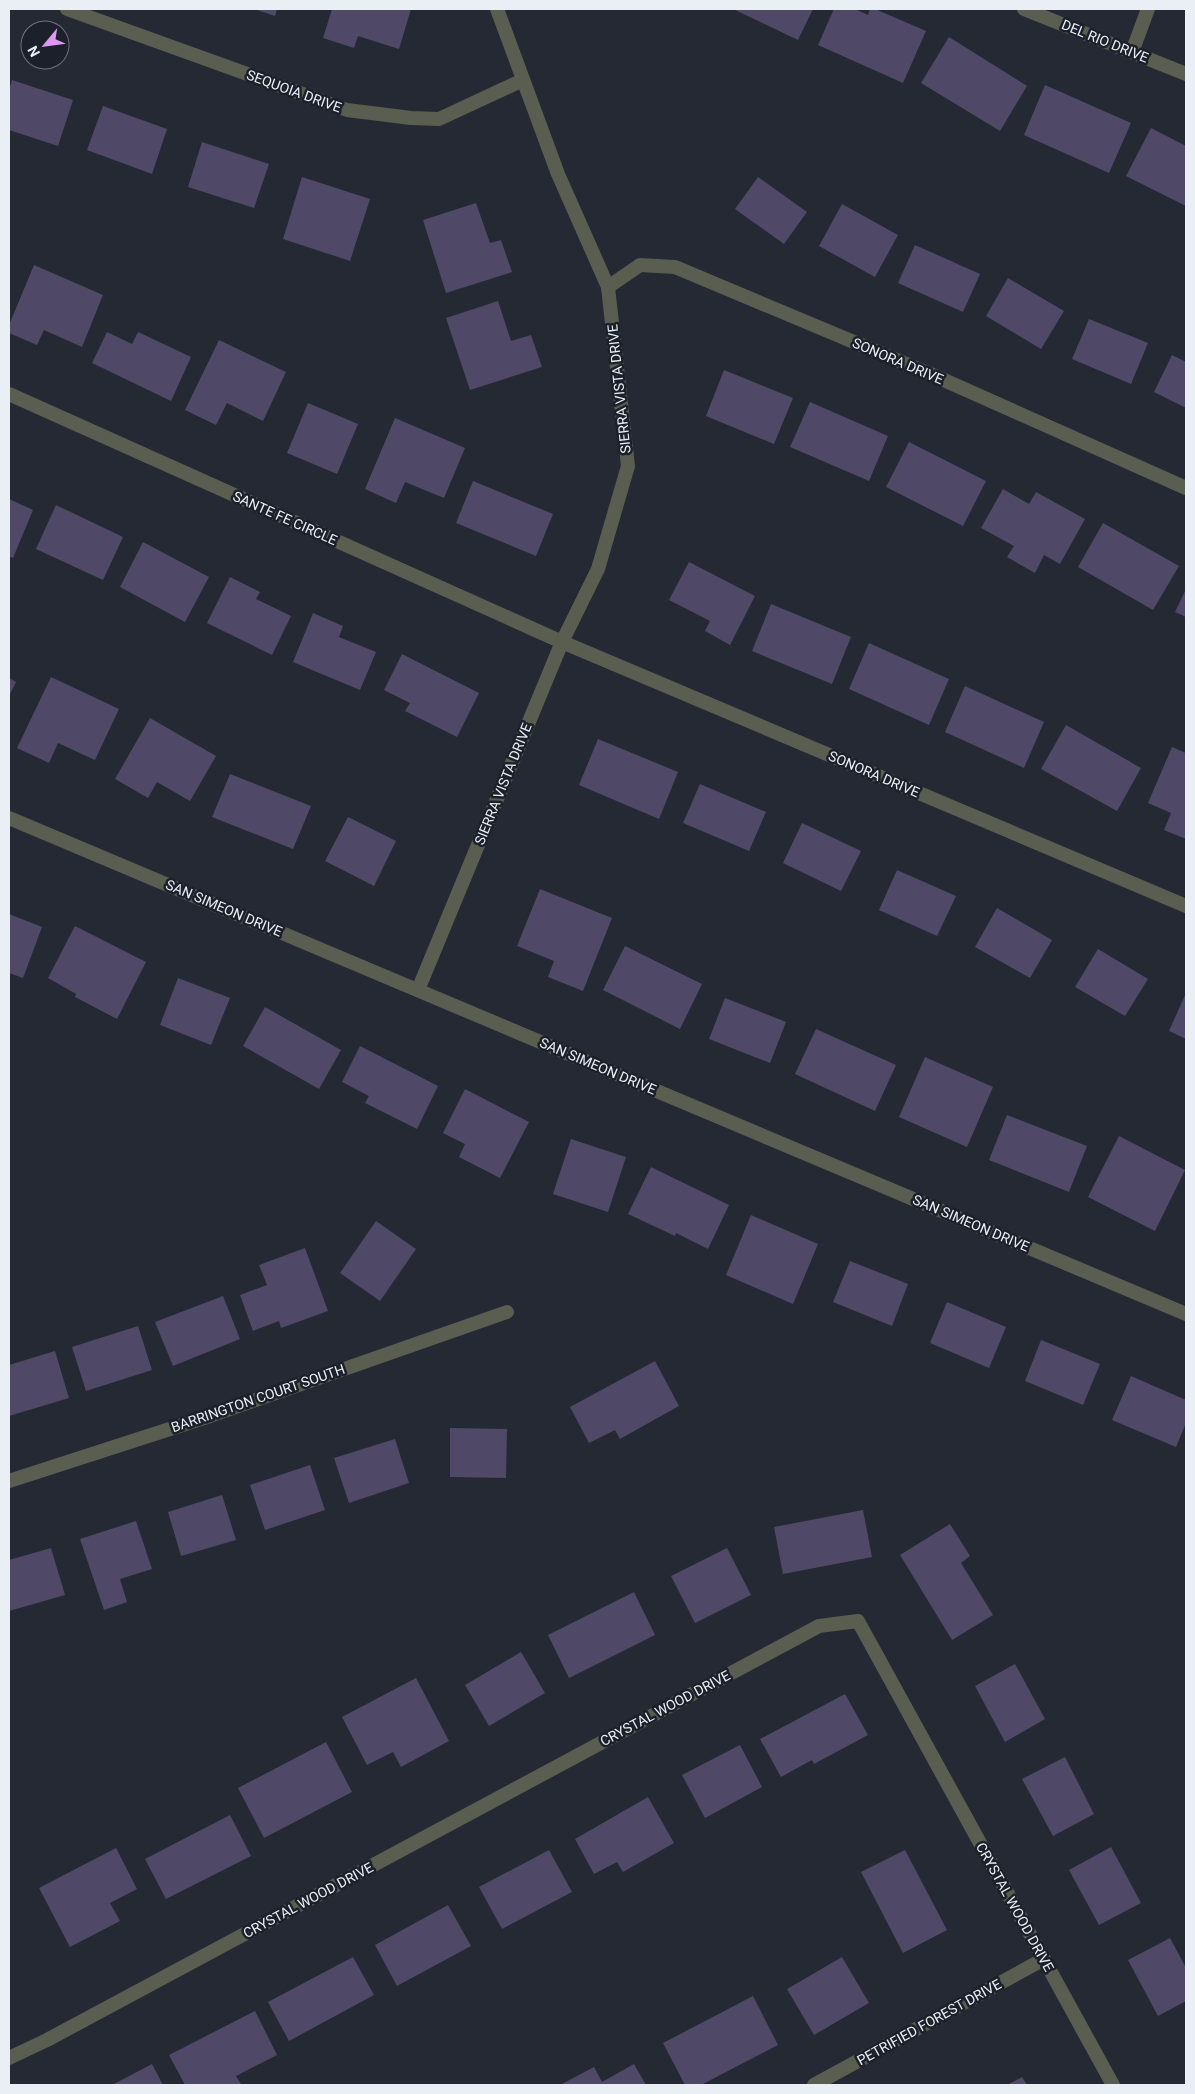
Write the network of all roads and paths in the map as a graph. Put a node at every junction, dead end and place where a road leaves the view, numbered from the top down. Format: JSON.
{"nodes":[{"id":1,"x":67,"y":9,"type":"edge"},
{"id":2,"x":497,"y":9,"type":"edge"},
{"id":3,"x":1024,"y":9,"type":"edge"},
{"id":4,"x":1148,"y":9,"type":"edge"},
{"id":5,"x":1132,"y":52,"type":"junction"},
{"id":6,"x":1186,"y":74,"type":"edge"},
{"id":7,"x":524,"y":80,"type":"junction"},
{"id":8,"x":608,"y":287,"type":"junction"},
{"id":9,"x":9,"y":394,"type":"edge"},
{"id":10,"x":1186,"y":488,"type":"edge"},
{"id":11,"x":562,"y":642,"type":"junction"},
{"id":12,"x":9,"y":818,"type":"edge"},
{"id":13,"x":1186,"y":906,"type":"edge"},
{"id":14,"x":418,"y":990,"type":"junction"},
{"id":15,"x":507,"y":1312,"type":"dead end"},
{"id":16,"x":1186,"y":1314,"type":"edge"},
{"id":17,"x":9,"y":1481,"type":"edge"},
{"id":18,"x":1044,"y":1960,"type":"junction"},
{"id":19,"x":9,"y":2058,"type":"edge"},
{"id":20,"x":814,"y":2085,"type":"edge"},
{"id":21,"x":1113,"y":2085,"type":"edge"}],
"edges":[{"from":1,"to":7,"type":"street","name":"SEQUOIA DRIVE"},
{"from":2,"to":7,"type":"street","name":"SIERRA VISTA DRIVE"},
{"from":3,"to":5,"type":"street","name":"DEL RIO DRIVE"},
{"from":4,"to":5,"type":"street"},
{"from":5,"to":6,"type":"street","name":"DEL RIO DRIVE"},
{"from":7,"to":8,"type":"street","name":"SIERRA VISTA DRIVE"},
{"from":8,"to":10,"type":"street","name":"SONORA DRIVE"},
{"from":8,"to":11,"type":"street","name":"SIERRA VISTA DRIVE"},
{"from":9,"to":11,"type":"street","name":"SANTE FE CIRCLE"},
{"from":11,"to":13,"type":"street","name":"SONORA DRIVE"},
{"from":11,"to":14,"type":"street","name":"SIERRA VISTA DRIVE"},
{"from":12,"to":14,"type":"street","name":"SAN SIMEON DRIVE"},
{"from":14,"to":16,"type":"street","name":"SAN SIMEON DRIVE"},
{"from":15,"to":17,"type":"street","name":"BARRINGTON COURT SOUTH"},
{"from":18,"to":19,"type":"street","name":"CRYSTAL WOOD DRIVE"},
{"from":18,"to":20,"type":"street","name":"PETRIFIED FOREST DRIVE"},
{"from":18,"to":21,"type":"street","name":"CRYSTAL WOOD DRIVE"}]}
